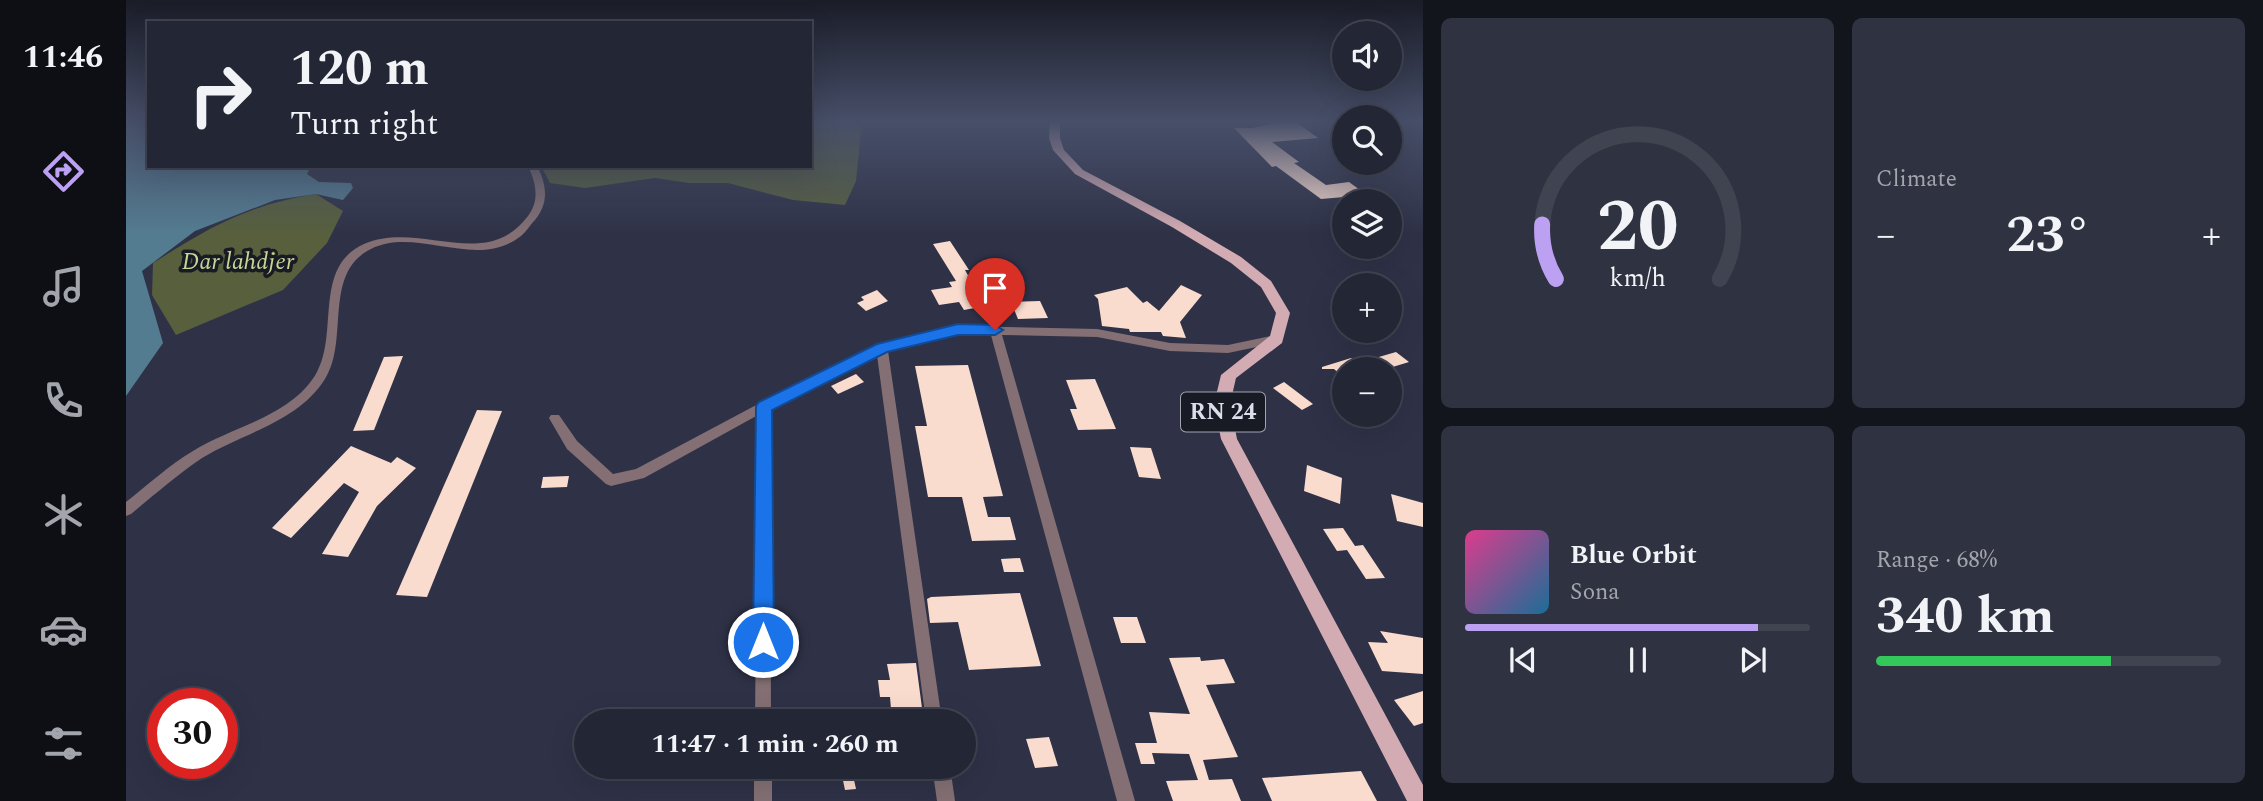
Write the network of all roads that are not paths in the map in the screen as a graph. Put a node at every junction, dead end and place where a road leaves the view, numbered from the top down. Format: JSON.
{"nodes":[{"id":1,"x":1067,"y":159,"type":"edge"},
{"id":2,"x":532,"y":168,"type":"edge"},
{"id":3,"x":995,"y":330,"type":"junction"},
{"id":4,"x":1277,"y":339,"type":"junction"},
{"id":5,"x":882,"y":348,"type":"junction"},
{"id":6,"x":764,"y":406,"type":"junction"},
{"id":7,"x":555,"y":418,"type":"dead end"},
{"id":8,"x":126,"y":510,"type":"edge"},
{"id":9,"x":763,"y":709,"type":"edge"},
{"id":10,"x":932,"y":709,"type":"edge"},
{"id":11,"x":763,"y":779,"type":"edge"},
{"id":12,"x":943,"y":779,"type":"edge"},
{"id":13,"x":763,"y":801,"type":"edge"},
{"id":14,"x":946,"y":801,"type":"edge"},
{"id":15,"x":1126,"y":801,"type":"edge"},
{"id":16,"x":1419,"y":801,"type":"edge"}],
"edges":[{"from":1,"to":4,"type":"main road"},
{"from":2,"to":8,"type":"street"},
{"from":3,"to":4,"type":"street"},
{"from":3,"to":5,"type":"street"},
{"from":3,"to":15,"type":"street"},
{"from":4,"to":16,"type":"main road","number":"RN 24"},
{"from":5,"to":6,"type":"street"},
{"from":5,"to":10,"type":"street"},
{"from":6,"to":7,"type":"street"},
{"from":6,"to":9,"type":"street"},
{"from":11,"to":13,"type":"street"},
{"from":12,"to":14,"type":"street"}]}
